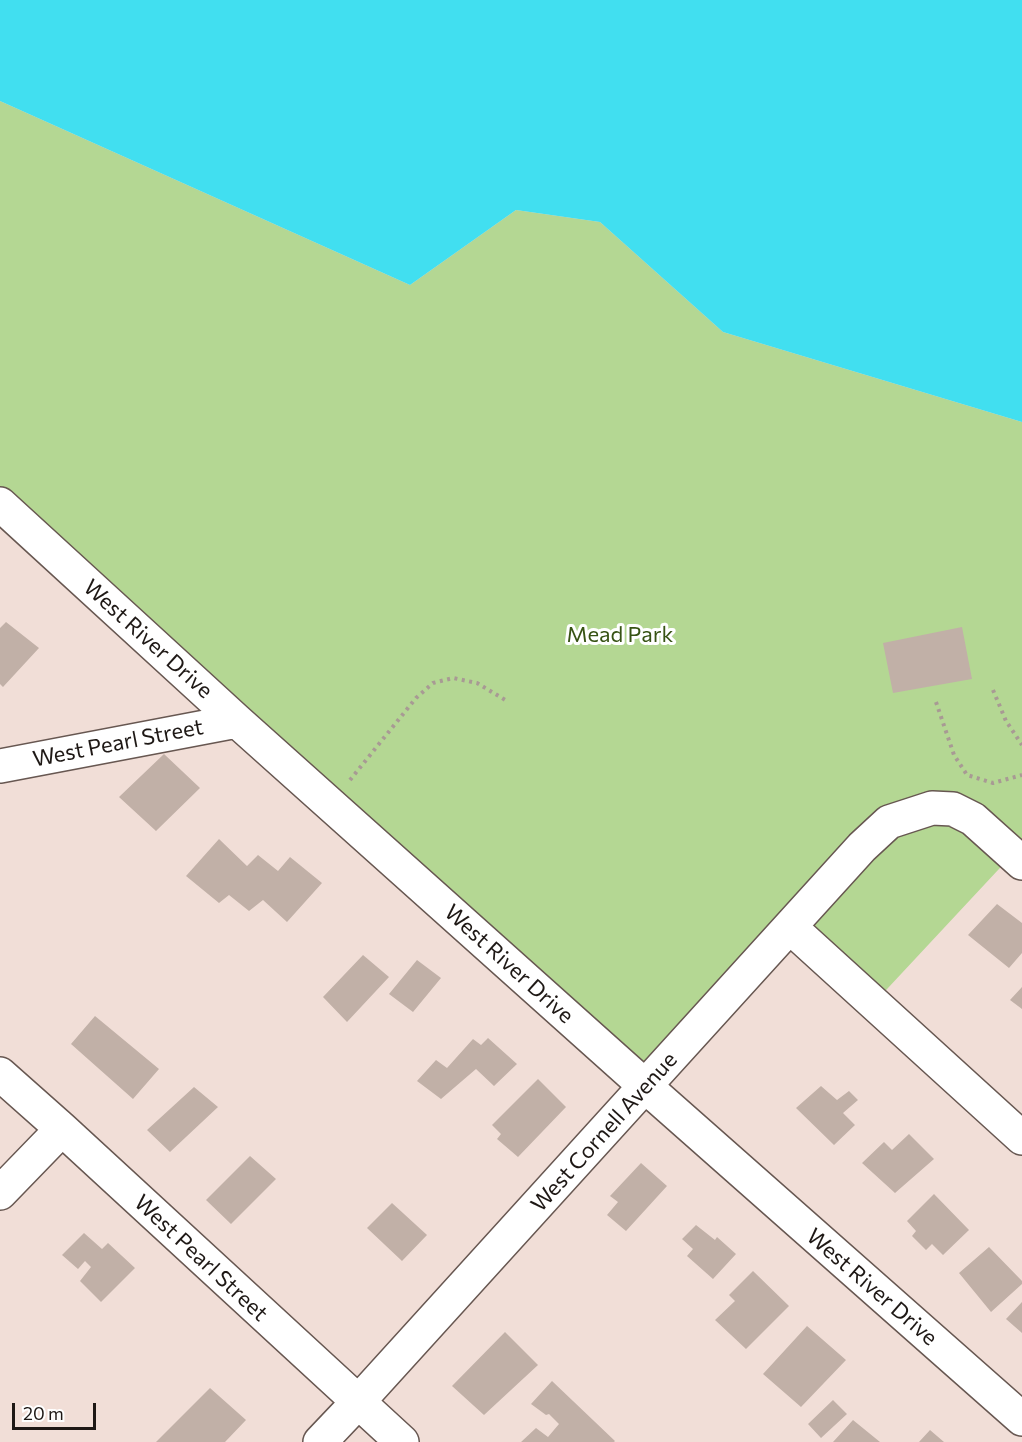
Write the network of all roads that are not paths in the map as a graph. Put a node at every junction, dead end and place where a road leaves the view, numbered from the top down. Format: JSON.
{"nodes":[{"id":1,"x":0,"y":504,"type":"edge"},
{"id":2,"x":237,"y":721,"type":"junction"},
{"id":3,"x":0,"y":766,"type":"edge"},
{"id":4,"x":1022,"y":863,"type":"edge"},
{"id":5,"x":790,"y":927,"type":"junction"},
{"id":6,"x":0,"y":1074,"type":"edge"},
{"id":7,"x":645,"y":1086,"type":"junction"},
{"id":8,"x":62,"y":1129,"type":"junction"},
{"id":9,"x":1022,"y":1138,"type":"edge"},
{"id":10,"x":0,"y":1193,"type":"edge"},
{"id":11,"x":358,"y":1402,"type":"junction"},
{"id":12,"x":1022,"y":1419,"type":"edge"},
{"id":13,"x":320,"y":1442,"type":"edge"},
{"id":14,"x":402,"y":1442,"type":"edge"}],
"edges":[{"from":1,"to":2,"type":"street","name":"West River Drive"},
{"from":2,"to":3,"type":"street","name":"West Pearl Street"},
{"from":2,"to":7,"type":"street","name":"West River Drive"},
{"from":4,"to":5,"type":"street","name":"West Cornell Avenue"},
{"from":5,"to":7,"type":"street","name":"West Cornell Avenue"},
{"from":5,"to":9,"type":"street"},
{"from":6,"to":8,"type":"street","name":"West Pearl Street"},
{"from":7,"to":11,"type":"street","name":"West Cornell Avenue"},
{"from":7,"to":12,"type":"street","name":"West River Drive"},
{"from":8,"to":10,"type":"street"},
{"from":8,"to":11,"type":"street","name":"West Pearl Street"},
{"from":11,"to":13,"type":"street","name":"West Cornell Avenue"},
{"from":11,"to":14,"type":"street","name":"West Pearl Street"}]}
